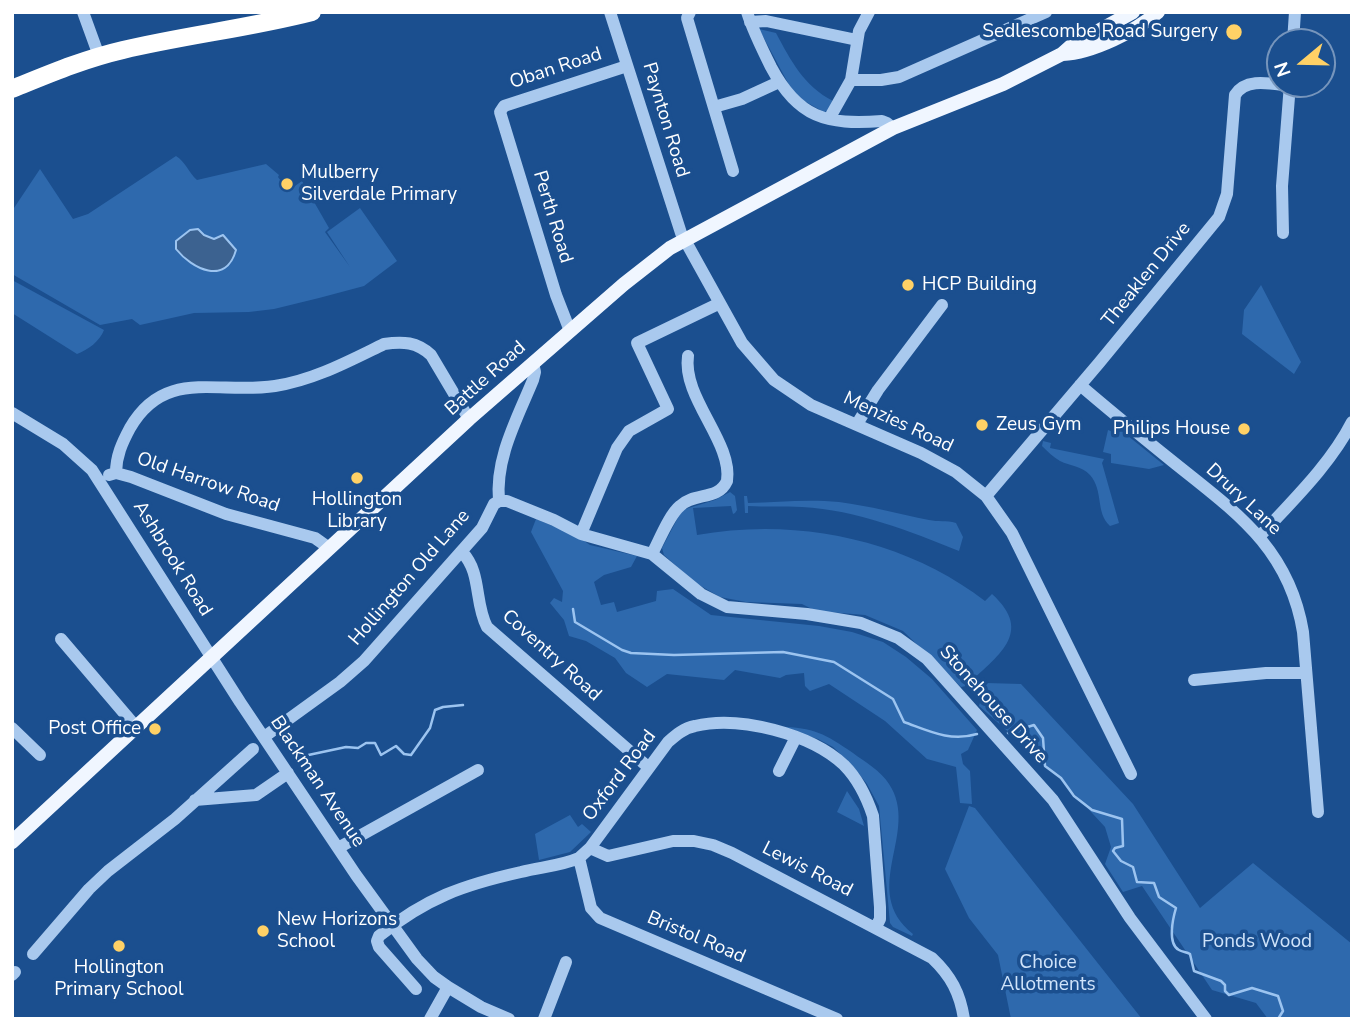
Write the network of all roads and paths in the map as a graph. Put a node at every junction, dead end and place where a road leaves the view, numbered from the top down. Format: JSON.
{"nodes":[{"id":1,"x":83,"y":12,"type":"edge"},
{"id":2,"x":312,"y":12,"type":"edge"},
{"id":3,"x":610,"y":12,"type":"edge"},
{"id":4,"x":690,"y":12,"type":"edge"},
{"id":5,"x":869,"y":12,"type":"edge"},
{"id":6,"x":1045,"y":12,"type":"edge"},
{"id":7,"x":1133,"y":12,"type":"edge"},
{"id":8,"x":1158,"y":12,"type":"edge"},
{"id":9,"x":749,"y":17,"type":"edge"},
{"id":10,"x":857,"y":40,"type":"junction"},
{"id":11,"x":1062,"y":54,"type":"junction"},
{"id":12,"x":99,"y":56,"type":"junction"},
{"id":13,"x":628,"y":66,"type":"junction"},
{"id":14,"x":850,"y":80,"type":"junction"},
{"id":15,"x":779,"y":82,"type":"junction"},
{"id":16,"x":1266,"y":84,"type":"edge"},
{"id":17,"x":12,"y":89,"type":"edge"},
{"id":18,"x":1289,"y":98,"type":"edge"},
{"id":19,"x":714,"y":107,"type":"junction"},
{"id":20,"x":500,"y":112,"type":"joint"},
{"id":21,"x":829,"y":119,"type":"junction"},
{"id":22,"x":893,"y":128,"type":"junction"},
{"id":23,"x":733,"y":171,"type":"dead end"},
{"id":24,"x":1283,"y":233,"type":"dead end"},
{"id":25,"x":683,"y":240,"type":"junction"},
{"id":26,"x":719,"y":304,"type":"junction"},
{"id":27,"x":942,"y":305,"type":"dead end"},
{"id":28,"x":570,"y":331,"type":"junction"},
{"id":29,"x":688,"y":356,"type":"dead end"},
{"id":30,"x":533,"y":363,"type":"junction"},
{"id":31,"x":1080,"y":385,"type":"junction"},
{"id":32,"x":12,"y":413,"type":"edge"},
{"id":33,"x":469,"y":419,"type":"junction"},
{"id":34,"x":1352,"y":422,"type":"edge"},
{"id":35,"x":857,"y":424,"type":"junction"},
{"id":36,"x":116,"y":473,"type":"junction"},
{"id":37,"x":100,"y":481,"type":"junction"},
{"id":38,"x":986,"y":496,"type":"junction"},
{"id":39,"x":499,"y":501,"type":"junction"},
{"id":40,"x":581,"y":534,"type":"junction"},
{"id":41,"x":1260,"y":536,"type":"junction"},
{"id":42,"x":329,"y":548,"type":"junction"},
{"id":43,"x":461,"y":552,"type":"junction"},
{"id":44,"x":652,"y":554,"type":"junction"},
{"id":45,"x":61,"y":639,"type":"dead end"},
{"id":46,"x":212,"y":658,"type":"junction"},
{"id":47,"x":1306,"y":673,"type":"junction"},
{"id":48,"x":1194,"y":680,"type":"dead end"},
{"id":49,"x":136,"y":727,"type":"junction"},
{"id":50,"x":12,"y":728,"type":"edge"},
{"id":51,"x":264,"y":737,"type":"junction"},
{"id":52,"x":796,"y":737,"type":"junction"},
{"id":53,"x":253,"y":750,"type":"dead end"},
{"id":54,"x":40,"y":755,"type":"dead end"},
{"id":55,"x":648,"y":767,"type":"junction"},
{"id":56,"x":478,"y":770,"type":"dead end"},
{"id":57,"x":779,"y":771,"type":"dead end"},
{"id":58,"x":288,"y":773,"type":"junction"},
{"id":59,"x":1131,"y":774,"type":"dead end"},
{"id":60,"x":195,"y":800,"type":"junction"},
{"id":61,"x":1318,"y":812,"type":"dead end"},
{"id":62,"x":12,"y":842,"type":"edge"},
{"id":63,"x":338,"y":848,"type":"junction"},
{"id":64,"x":590,"y":848,"type":"junction"},
{"id":65,"x":579,"y":858,"type":"junction"},
{"id":66,"x":392,"y":926,"type":"junction"},
{"id":67,"x":876,"y":927,"type":"junction"},
{"id":68,"x":33,"y":954,"type":"dead end"},
{"id":69,"x":566,"y":962,"type":"dead end"},
{"id":70,"x":448,"y":987,"type":"junction"},
{"id":71,"x":416,"y":989,"type":"dead end"},
{"id":72,"x":430,"y":1019,"type":"edge"},
{"id":73,"x":509,"y":1019,"type":"edge"},
{"id":74,"x":544,"y":1019,"type":"edge"},
{"id":75,"x":836,"y":1019,"type":"edge"},
{"id":76,"x":964,"y":1019,"type":"edge"},
{"id":77,"x":1206,"y":1019,"type":"edge"}],
"edges":[{"from":1,"to":12,"type":"street"},
{"from":2,"to":12,"type":"highway"},
{"from":3,"to":13,"type":"street","name":"Paynton Road"},
{"from":4,"to":19,"type":"street"},
{"from":5,"to":10,"type":"street"},
{"from":6,"to":14,"type":"street"},
{"from":7,"to":11,"type":"main road","name":"Battle Road"},
{"from":8,"to":11,"type":"main road","name":"Battle Road"},
{"from":9,"to":10,"type":"street"},
{"from":9,"to":15,"type":"street"},
{"from":10,"to":14,"type":"street"},
{"from":11,"to":22,"type":"main road","name":"Battle Road"},
{"from":12,"to":17,"type":"highway"},
{"from":13,"to":20,"type":"street","name":"Oban Road"},
{"from":13,"to":25,"type":"street","name":"Paynton Road"},
{"from":14,"to":21,"type":"street"},
{"from":15,"to":19,"type":"street"},
{"from":15,"to":21,"type":"street"},
{"from":16,"to":31,"type":"street","name":"Theaklen Drive"},
{"from":18,"to":24,"type":"street"},
{"from":19,"to":23,"type":"street"},
{"from":20,"to":28,"type":"street","name":"Perth Road"},
{"from":21,"to":22,"type":"street"},
{"from":22,"to":25,"type":"main road","name":"Battle Road"},
{"from":25,"to":26,"type":"street","name":"Menzies Road"},
{"from":25,"to":28,"type":"main road","name":"Battle Road"},
{"from":26,"to":35,"type":"street","name":"Menzies Road"},
{"from":26,"to":40,"type":"street"},
{"from":27,"to":35,"type":"street"},
{"from":28,"to":30,"type":"main road","name":"Battle Road"},
{"from":29,"to":44,"type":"street"},
{"from":30,"to":33,"type":"main road","name":"Battle Road"},
{"from":30,"to":39,"type":"street","name":"Hollington Old Lane"},
{"from":31,"to":38,"type":"street","name":"Theaklen Drive"},
{"from":31,"to":41,"type":"street","name":"Drury Lane"},
{"from":32,"to":37,"type":"street"},
{"from":33,"to":36,"type":"street"},
{"from":33,"to":42,"type":"main road","name":"Battle Road"},
{"from":34,"to":41,"type":"street"},
{"from":35,"to":38,"type":"street","name":"Menzies Road"},
{"from":36,"to":37,"type":"street","name":"Old Harrow Road"},
{"from":36,"to":42,"type":"street","name":"Old Harrow Road"},
{"from":37,"to":46,"type":"street","name":"Ashbrook Road"},
{"from":38,"to":59,"type":"street","name":"Menzies Road"},
{"from":39,"to":40,"type":"street","name":"Stonehouse Drive"},
{"from":39,"to":43,"type":"street","name":"Hollington Old Lane"},
{"from":40,"to":44,"type":"street","name":"Stonehouse Drive"},
{"from":41,"to":47,"type":"street","name":"Drury Lane"},
{"from":42,"to":46,"type":"main road","name":"Battle Road"},
{"from":43,"to":51,"type":"street","name":"Hollington Old Lane"},
{"from":43,"to":55,"type":"street","name":"Coventry Road"},
{"from":44,"to":77,"type":"street","name":"Stonehouse Drive"},
{"from":45,"to":49,"type":"street"},
{"from":46,"to":49,"type":"main road","name":"Battle Road"},
{"from":46,"to":51,"type":"street","name":"Blackman Avenue"},
{"from":47,"to":48,"type":"street"},
{"from":47,"to":61,"type":"street","name":"Drury Lane"},
{"from":49,"to":62,"type":"main road","name":"Battle Road"},
{"from":50,"to":54,"type":"street"},
{"from":51,"to":58,"type":"street","name":"Blackman Avenue"},
{"from":52,"to":55,"type":"street","name":"Oxford Road"},
{"from":52,"to":57,"type":"street"},
{"from":52,"to":67,"type":"street","name":"Oxford Road"},
{"from":53,"to":60,"type":"street"},
{"from":55,"to":64,"type":"street","name":"Oxford Road"},
{"from":56,"to":63,"type":"street"},
{"from":58,"to":60,"type":"street"},
{"from":58,"to":63,"type":"street","name":"Blackman Avenue"},
{"from":60,"to":68,"type":"street"},
{"from":63,"to":66,"type":"street","name":"Blackman Avenue"},
{"from":64,"to":65,"type":"street","name":"Oxford Road"},
{"from":64,"to":67,"type":"street","name":"Lewis Road"},
{"from":65,"to":66,"type":"street","name":"Oxford Road"},
{"from":65,"to":75,"type":"street","name":"Bristol Road"},
{"from":66,"to":70,"type":"street","name":"Blackman Avenue"},
{"from":66,"to":71,"type":"street"},
{"from":67,"to":76,"type":"street","name":"Lewis Road"},
{"from":69,"to":74,"type":"street"},
{"from":70,"to":72,"type":"street"},
{"from":70,"to":73,"type":"street","name":"Blackman Avenue"}]}
